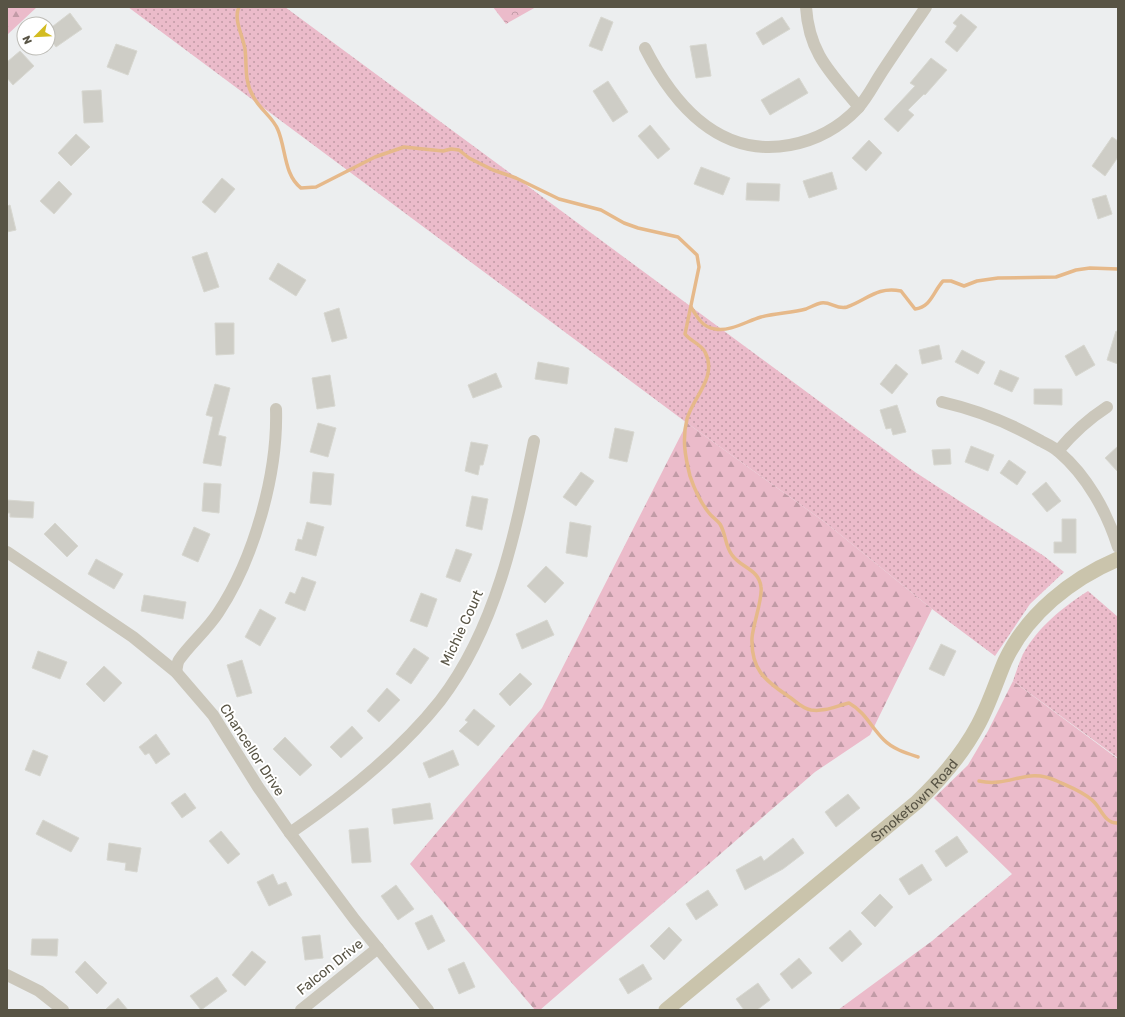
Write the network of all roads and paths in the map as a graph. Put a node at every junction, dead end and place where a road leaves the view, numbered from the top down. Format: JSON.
{"nodes":[{"id":1,"x":806,"y":7,"type":"edge"},
{"id":2,"x":926,"y":7,"type":"edge"},
{"id":3,"x":645,"y":48,"type":"dead end"},
{"id":4,"x":858,"y":107,"type":"junction"},
{"id":5,"x":942,"y":402,"type":"dead end"},
{"id":6,"x":1106,"y":407,"type":"dead end"},
{"id":7,"x":276,"y":409,"type":"dead end"},
{"id":8,"x":534,"y":441,"type":"dead end"},
{"id":9,"x":1058,"y":451,"type":"junction"},
{"id":10,"x":1118,"y":546,"type":"edge"},
{"id":11,"x":7,"y":552,"type":"edge"},
{"id":12,"x":1118,"y":559,"type":"edge"},
{"id":13,"x":176,"y":672,"type":"junction"},
{"id":14,"x":290,"y":833,"type":"junction"},
{"id":15,"x":378,"y":948,"type":"junction"},
{"id":16,"x":7,"y":975,"type":"edge"},
{"id":17,"x":63,"y":1010,"type":"edge"},
{"id":18,"x":301,"y":1010,"type":"edge"},
{"id":19,"x":428,"y":1010,"type":"edge"},
{"id":20,"x":666,"y":1010,"type":"edge"}],
"edges":[{"from":1,"to":4,"type":"street"},
{"from":2,"to":4,"type":"street"},
{"from":3,"to":4,"type":"street"},
{"from":5,"to":9,"type":"street"},
{"from":6,"to":9,"type":"street"},
{"from":7,"to":13,"type":"street"},
{"from":8,"to":14,"type":"street","name":"Michie Court"},
{"from":9,"to":10,"type":"street"},
{"from":11,"to":13,"type":"street","name":"Chancellor Drive"},
{"from":12,"to":20,"type":"main road","name":"Smoketown Road"},
{"from":13,"to":14,"type":"street","name":"Chancellor Drive"},
{"from":14,"to":15,"type":"street","name":"Chancellor Drive"},
{"from":15,"to":18,"type":"street","name":"Falcon Drive"},
{"from":15,"to":19,"type":"street","name":"Chancellor Drive"},
{"from":16,"to":17,"type":"street"}]}
